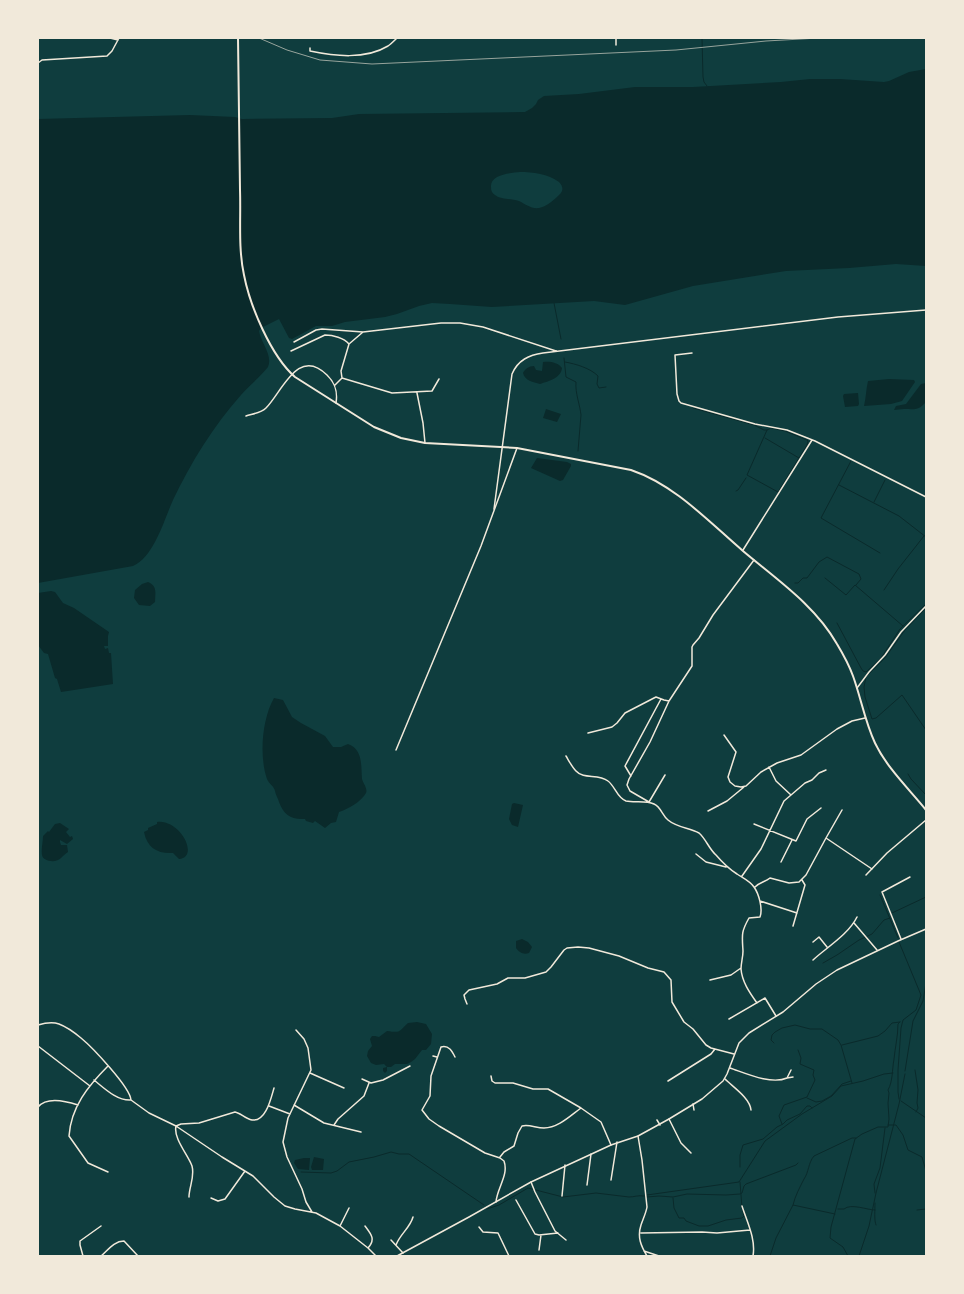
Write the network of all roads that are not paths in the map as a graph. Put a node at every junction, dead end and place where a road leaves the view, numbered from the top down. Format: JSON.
{"nodes":[{"id":1,"x":110,"y":38,"type":"edge"},
{"id":2,"x":238,"y":38,"type":"edge"},
{"id":3,"x":397,"y":38,"type":"edge"},
{"id":4,"x":616,"y":38,"type":"edge"},
{"id":5,"x":119,"y":39,"type":"edge"},
{"id":6,"x":616,"y":45,"type":"dead end"},
{"id":7,"x":310,"y":48,"type":"dead end"},
{"id":8,"x":38,"y":63,"type":"edge"},
{"id":9,"x":926,"y":310,"type":"edge"},
{"id":10,"x":363,"y":332,"type":"junction"},
{"id":11,"x":294,"y":342,"type":"dead end"},
{"id":12,"x":349,"y":344,"type":"junction"},
{"id":13,"x":291,"y":351,"type":"dead end"},
{"id":14,"x":558,"y":352,"type":"junction"},
{"id":15,"x":692,"y":353,"type":"dead end"},
{"id":16,"x":342,"y":378,"type":"junction"},
{"id":17,"x":439,"y":379,"type":"dead end"},
{"id":18,"x":335,"y":385,"type":"junction"},
{"id":19,"x":417,"y":393,"type":"junction"},
{"id":20,"x":336,"y":402,"type":"junction"},
{"id":21,"x":246,"y":416,"type":"dead end"},
{"id":22,"x":812,"y":440,"type":"junction"},
{"id":23,"x":425,"y":443,"type":"junction"},
{"id":24,"x":517,"y":448,"type":"junction"},
{"id":25,"x":926,"y":497,"type":"edge"},
{"id":26,"x":494,"y":510,"type":"junction"},
{"id":27,"x":743,"y":551,"type":"junction"},
{"id":28,"x":754,"y":560,"type":"junction"},
{"id":29,"x":926,"y":606,"type":"edge"},
{"id":30,"x":856,"y":688,"type":"junction"},
{"id":31,"x":661,"y":700,"type":"junction"},
{"id":32,"x":669,"y":701,"type":"junction"},
{"id":33,"x":865,"y":718,"type":"junction"},
{"id":34,"x":588,"y":734,"type":"dead end"},
{"id":35,"x":724,"y":735,"type":"dead end"},
{"id":36,"x":396,"y":750,"type":"dead end"},
{"id":37,"x":566,"y":756,"type":"dead end"},
{"id":38,"x":770,"y":767,"type":"junction"},
{"id":39,"x":826,"y":770,"type":"dead end"},
{"id":40,"x":665,"y":775,"type":"dead end"},
{"id":41,"x":631,"y":776,"type":"junction"},
{"id":42,"x":746,"y":786,"type":"junction"},
{"id":43,"x":791,"y":794,"type":"junction"},
{"id":44,"x":649,"y":802,"type":"junction"},
{"id":45,"x":821,"y":808,"type":"dead end"},
{"id":46,"x":842,"y":810,"type":"dead end"},
{"id":47,"x":926,"y":810,"type":"edge"},
{"id":48,"x":708,"y":811,"type":"dead end"},
{"id":49,"x":926,"y":820,"type":"edge"},
{"id":50,"x":754,"y":824,"type":"dead end"},
{"id":51,"x":770,"y":831,"type":"junction"},
{"id":52,"x":826,"y":838,"type":"junction"},
{"id":53,"x":792,"y":840,"type":"junction"},
{"id":54,"x":696,"y":854,"type":"dead end"},
{"id":55,"x":781,"y":862,"type":"dead end"},
{"id":56,"x":727,"y":867,"type":"junction"},
{"id":57,"x":872,"y":868,"type":"junction"},
{"id":58,"x":866,"y":875,"type":"dead end"},
{"id":59,"x":742,"y":877,"type":"junction"},
{"id":60,"x":910,"y":877,"type":"dead end"},
{"id":61,"x":802,"y":880,"type":"junction"},
{"id":62,"x":754,"y":887,"type":"junction"},
{"id":63,"x":760,"y":901,"type":"junction"},
{"id":64,"x":797,"y":913,"type":"junction"},
{"id":65,"x":857,"y":917,"type":"dead end"},
{"id":66,"x":854,"y":923,"type":"junction"},
{"id":67,"x":793,"y":926,"type":"dead end"},
{"id":68,"x":926,"y":930,"type":"edge"},
{"id":69,"x":901,"y":939,"type":"junction"},
{"id":70,"x":812,"y":942,"type":"dead end"},
{"id":71,"x":827,"y":947,"type":"junction"},
{"id":72,"x":876,"y":950,"type":"junction"},
{"id":73,"x":813,"y":960,"type":"dead end"},
{"id":74,"x":741,"y":968,"type":"junction"},
{"id":75,"x":710,"y":980,"type":"dead end"},
{"id":76,"x":757,"y":1003,"type":"junction"},
{"id":77,"x":468,"y":1004,"type":"dead end"},
{"id":78,"x":776,"y":1016,"type":"junction"},
{"id":79,"x":729,"y":1019,"type":"dead end"},
{"id":80,"x":38,"y":1025,"type":"edge"},
{"id":81,"x":296,"y":1030,"type":"dead end"},
{"id":82,"x":38,"y":1046,"type":"edge"},
{"id":83,"x":715,"y":1049,"type":"junction"},
{"id":84,"x":734,"y":1054,"type":"junction"},
{"id":85,"x":433,"y":1056,"type":"dead end"},
{"id":86,"x":437,"y":1057,"type":"junction"},
{"id":87,"x":455,"y":1057,"type":"dead end"},
{"id":88,"x":108,"y":1066,"type":"junction"},
{"id":89,"x":410,"y":1066,"type":"dead end"},
{"id":90,"x":730,"y":1068,"type":"junction"},
{"id":91,"x":791,"y":1070,"type":"dead end"},
{"id":92,"x":310,"y":1073,"type":"junction"},
{"id":93,"x":491,"y":1076,"type":"dead end"},
{"id":94,"x":793,"y":1077,"type":"dead end"},
{"id":95,"x":787,"y":1078,"type":"junction"},
{"id":96,"x":362,"y":1079,"type":"dead end"},
{"id":97,"x":725,"y":1079,"type":"junction"},
{"id":98,"x":94,"y":1080,"type":"junction"},
{"id":99,"x":369,"y":1082,"type":"junction"},
{"id":100,"x":668,"y":1082,"type":"dead end"},
{"id":101,"x":90,"y":1086,"type":"junction"},
{"id":102,"x":274,"y":1088,"type":"dead end"},
{"id":103,"x":344,"y":1088,"type":"dead end"},
{"id":104,"x":131,"y":1100,"type":"junction"},
{"id":105,"x":694,"y":1104,"type":"junction"},
{"id":106,"x":78,"y":1105,"type":"junction"},
{"id":107,"x":294,"y":1105,"type":"junction"},
{"id":108,"x":268,"y":1106,"type":"junction"},
{"id":109,"x":38,"y":1107,"type":"edge"},
{"id":110,"x":581,"y":1108,"type":"junction"},
{"id":111,"x":694,"y":1110,"type":"dead end"},
{"id":112,"x":751,"y":1110,"type":"dead end"},
{"id":113,"x":290,"y":1114,"type":"junction"},
{"id":114,"x":669,"y":1119,"type":"junction"},
{"id":115,"x":658,"y":1120,"type":"dead end"},
{"id":116,"x":334,"y":1125,"type":"junction"},
{"id":117,"x":660,"y":1125,"type":"junction"},
{"id":118,"x":176,"y":1126,"type":"junction"},
{"id":119,"x":361,"y":1132,"type":"dead end"},
{"id":120,"x":638,"y":1136,"type":"junction"},
{"id":121,"x":617,"y":1142,"type":"junction"},
{"id":122,"x":611,"y":1145,"type":"junction"},
{"id":123,"x":591,"y":1154,"type":"junction"},
{"id":124,"x":691,"y":1154,"type":"dead end"},
{"id":125,"x":500,"y":1158,"type":"junction"},
{"id":126,"x":565,"y":1165,"type":"junction"},
{"id":127,"x":245,"y":1171,"type":"junction"},
{"id":128,"x":108,"y":1172,"type":"dead end"},
{"id":129,"x":611,"y":1180,"type":"dead end"},
{"id":130,"x":531,"y":1182,"type":"junction"},
{"id":131,"x":587,"y":1185,"type":"dead end"},
{"id":132,"x":562,"y":1196,"type":"dead end"},
{"id":133,"x":189,"y":1197,"type":"dead end"},
{"id":134,"x":211,"y":1198,"type":"dead end"},
{"id":135,"x":516,"y":1200,"type":"dead end"},
{"id":136,"x":496,"y":1202,"type":"junction"},
{"id":137,"x":742,"y":1206,"type":"dead end"},
{"id":138,"x":349,"y":1208,"type":"dead end"},
{"id":139,"x":312,"y":1212,"type":"junction"},
{"id":140,"x":413,"y":1217,"type":"dead end"},
{"id":141,"x":101,"y":1226,"type":"dead end"},
{"id":142,"x":340,"y":1226,"type":"junction"},
{"id":143,"x":365,"y":1226,"type":"dead end"},
{"id":144,"x":479,"y":1227,"type":"dead end"},
{"id":145,"x":750,"y":1230,"type":"junction"},
{"id":146,"x":558,"y":1233,"type":"junction"},
{"id":147,"x":640,"y":1233,"type":"junction"},
{"id":148,"x":540,"y":1235,"type":"junction"},
{"id":149,"x":391,"y":1240,"type":"dead end"},
{"id":150,"x":566,"y":1240,"type":"dead end"},
{"id":151,"x":396,"y":1245,"type":"junction"},
{"id":152,"x":368,"y":1248,"type":"junction"},
{"id":153,"x":538,"y":1250,"type":"dead end"},
{"id":154,"x":644,"y":1251,"type":"junction"},
{"id":155,"x":403,"y":1253,"type":"junction"},
{"id":156,"x":83,"y":1256,"type":"edge"},
{"id":157,"x":101,"y":1256,"type":"edge"},
{"id":158,"x":138,"y":1256,"type":"edge"},
{"id":159,"x":376,"y":1256,"type":"edge"},
{"id":160,"x":397,"y":1256,"type":"edge"},
{"id":161,"x":509,"y":1256,"type":"edge"},
{"id":162,"x":647,"y":1256,"type":"edge"},
{"id":163,"x":659,"y":1256,"type":"edge"},
{"id":164,"x":753,"y":1256,"type":"edge"}],
"edges":[{"from":1,"to":5,"type":"street"},
{"from":2,"to":20,"type":"main road"},
{"from":3,"to":7,"type":"street"},
{"from":4,"to":6,"type":"street"},
{"from":5,"to":8,"type":"street"},
{"from":9,"to":14,"type":"street"},
{"from":10,"to":11,"type":"street"},
{"from":10,"to":12,"type":"street"},
{"from":10,"to":14,"type":"street"},
{"from":12,"to":13,"type":"street"},
{"from":12,"to":16,"type":"street"},
{"from":14,"to":26,"type":"street"},
{"from":15,"to":22,"type":"street"},
{"from":16,"to":18,"type":"street"},
{"from":16,"to":19,"type":"street"},
{"from":17,"to":19,"type":"street"},
{"from":18,"to":20,"type":"street"},
{"from":18,"to":21,"type":"street"},
{"from":19,"to":23,"type":"street"},
{"from":20,"to":23,"type":"main road"},
{"from":22,"to":25,"type":"street"},
{"from":22,"to":27,"type":"street"},
{"from":23,"to":24,"type":"main road"},
{"from":24,"to":26,"type":"street"},
{"from":24,"to":27,"type":"main road"},
{"from":26,"to":36,"type":"street"},
{"from":27,"to":28,"type":"main road"},
{"from":28,"to":30,"type":"main road"},
{"from":28,"to":32,"type":"street"},
{"from":29,"to":30,"type":"street"},
{"from":30,"to":33,"type":"main road"},
{"from":31,"to":32,"type":"street"},
{"from":31,"to":34,"type":"street"},
{"from":31,"to":41,"type":"street"},
{"from":32,"to":41,"type":"street"},
{"from":33,"to":38,"type":"street"},
{"from":33,"to":47,"type":"main road"},
{"from":35,"to":42,"type":"street"},
{"from":37,"to":44,"type":"street"},
{"from":38,"to":42,"type":"street"},
{"from":38,"to":43,"type":"street"},
{"from":39,"to":43,"type":"street"},
{"from":40,"to":44,"type":"street"},
{"from":41,"to":44,"type":"street"},
{"from":42,"to":48,"type":"street"},
{"from":43,"to":51,"type":"street"},
{"from":44,"to":56,"type":"street"},
{"from":45,"to":53,"type":"street"},
{"from":46,"to":52,"type":"street"},
{"from":49,"to":57,"type":"street"},
{"from":50,"to":51,"type":"street"},
{"from":51,"to":53,"type":"street"},
{"from":51,"to":59,"type":"street"},
{"from":52,"to":57,"type":"street"},
{"from":52,"to":61,"type":"street"},
{"from":53,"to":55,"type":"street"},
{"from":54,"to":56,"type":"street"},
{"from":56,"to":59,"type":"street"},
{"from":57,"to":58,"type":"street"},
{"from":59,"to":62,"type":"street"},
{"from":60,"to":69,"type":"street"},
{"from":61,"to":62,"type":"street"},
{"from":61,"to":64,"type":"street"},
{"from":62,"to":63,"type":"street"},
{"from":63,"to":64,"type":"street"},
{"from":63,"to":74,"type":"street"},
{"from":64,"to":67,"type":"street"},
{"from":65,"to":66,"type":"street"},
{"from":66,"to":71,"type":"street"},
{"from":66,"to":72,"type":"street"},
{"from":68,"to":69,"type":"street"},
{"from":69,"to":72,"type":"street"},
{"from":70,"to":71,"type":"street"},
{"from":71,"to":73,"type":"street"},
{"from":72,"to":78,"type":"street"},
{"from":74,"to":75,"type":"street"},
{"from":74,"to":76,"type":"street"},
{"from":76,"to":78,"type":"street"},
{"from":76,"to":79,"type":"street"},
{"from":77,"to":83,"type":"street"},
{"from":78,"to":84,"type":"street"},
{"from":80,"to":88,"type":"street"},
{"from":81,"to":92,"type":"street"},
{"from":82,"to":101,"type":"street"},
{"from":83,"to":84,"type":"street"},
{"from":83,"to":100,"type":"street"},
{"from":84,"to":90,"type":"street"},
{"from":85,"to":86,"type":"street"},
{"from":86,"to":87,"type":"street"},
{"from":86,"to":125,"type":"street"},
{"from":88,"to":98,"type":"street"},
{"from":88,"to":104,"type":"street"},
{"from":89,"to":99,"type":"street"},
{"from":90,"to":95,"type":"street"},
{"from":90,"to":97,"type":"street"},
{"from":91,"to":95,"type":"street"},
{"from":92,"to":103,"type":"street"},
{"from":92,"to":107,"type":"street"},
{"from":93,"to":110,"type":"street"},
{"from":94,"to":95,"type":"street"},
{"from":96,"to":99,"type":"street"},
{"from":97,"to":105,"type":"street"},
{"from":97,"to":112,"type":"street"},
{"from":98,"to":101,"type":"street"},
{"from":98,"to":104,"type":"street"},
{"from":99,"to":116,"type":"street"},
{"from":101,"to":106,"type":"street"},
{"from":102,"to":108,"type":"street"},
{"from":104,"to":118,"type":"street"},
{"from":105,"to":111,"type":"street"},
{"from":105,"to":114,"type":"street"},
{"from":106,"to":109,"type":"street"},
{"from":106,"to":128,"type":"street"},
{"from":107,"to":113,"type":"street"},
{"from":107,"to":116,"type":"street"},
{"from":108,"to":113,"type":"street"},
{"from":108,"to":118,"type":"street"},
{"from":110,"to":122,"type":"street"},
{"from":110,"to":125,"type":"street"},
{"from":113,"to":139,"type":"street"},
{"from":114,"to":117,"type":"street"},
{"from":114,"to":124,"type":"street"},
{"from":115,"to":117,"type":"street"},
{"from":116,"to":119,"type":"street"},
{"from":117,"to":120,"type":"street"},
{"from":118,"to":127,"type":"street"},
{"from":118,"to":133,"type":"street"},
{"from":120,"to":121,"type":"street"},
{"from":120,"to":147,"type":"street"},
{"from":121,"to":122,"type":"street"},
{"from":121,"to":129,"type":"street"},
{"from":122,"to":123,"type":"street"},
{"from":123,"to":126,"type":"street"},
{"from":123,"to":131,"type":"street"},
{"from":125,"to":136,"type":"street"},
{"from":126,"to":130,"type":"street"},
{"from":126,"to":132,"type":"street"},
{"from":127,"to":134,"type":"street"},
{"from":127,"to":139,"type":"street"},
{"from":130,"to":136,"type":"street"},
{"from":130,"to":146,"type":"street"},
{"from":135,"to":148,"type":"street"},
{"from":136,"to":155,"type":"street"},
{"from":137,"to":145,"type":"street"},
{"from":138,"to":142,"type":"street"},
{"from":139,"to":142,"type":"street"},
{"from":140,"to":151,"type":"street"},
{"from":141,"to":156,"type":"street"},
{"from":142,"to":152,"type":"street"},
{"from":143,"to":152,"type":"street"},
{"from":144,"to":161,"type":"street"},
{"from":145,"to":147,"type":"street"},
{"from":145,"to":164,"type":"street"},
{"from":146,"to":148,"type":"street"},
{"from":146,"to":150,"type":"street"},
{"from":147,"to":154,"type":"street"},
{"from":148,"to":153,"type":"street"},
{"from":149,"to":151,"type":"street"},
{"from":151,"to":155,"type":"street"},
{"from":152,"to":159,"type":"street"},
{"from":154,"to":162,"type":"street"},
{"from":154,"to":163,"type":"street"},
{"from":155,"to":160,"type":"street"},
{"from":157,"to":158,"type":"street"}]}
